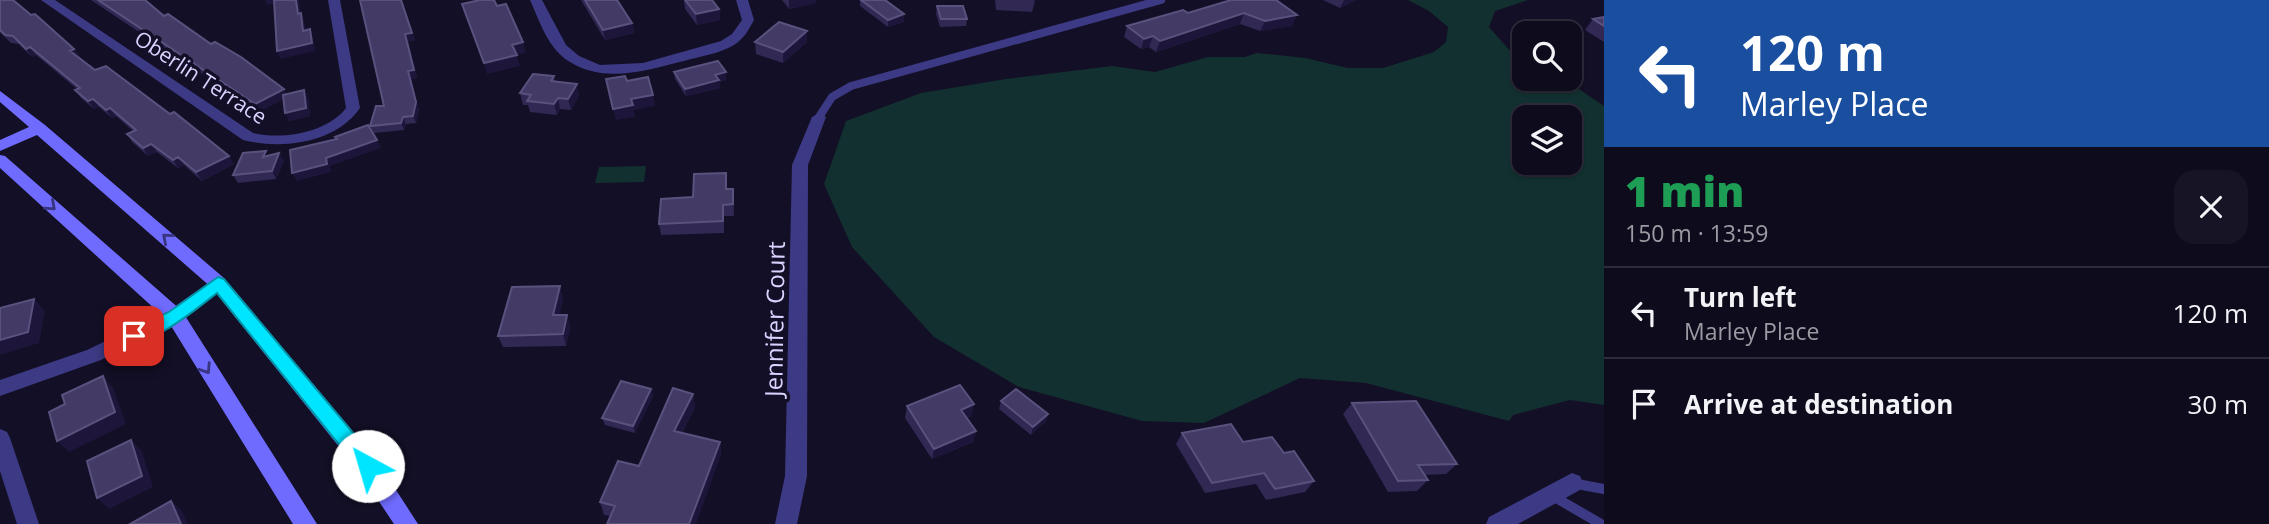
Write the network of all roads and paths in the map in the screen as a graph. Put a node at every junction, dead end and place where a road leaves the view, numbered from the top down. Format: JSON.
{"nodes":[{"id":1,"x":47,"y":0,"type":"edge"},
{"id":2,"x":334,"y":0,"type":"edge"},
{"id":3,"x":536,"y":0,"type":"edge"},
{"id":4,"x":741,"y":0,"type":"edge"},
{"id":5,"x":1161,"y":0,"type":"edge"},
{"id":6,"x":0,"y":94,"type":"edge"},
{"id":7,"x":819,"y":117,"type":"joint"},
{"id":8,"x":40,"y":128,"type":"junction"},
{"id":9,"x":0,"y":146,"type":"edge"},
{"id":10,"x":0,"y":160,"type":"edge"},
{"id":11,"x":218,"y":283,"type":"junction"},
{"id":12,"x":175,"y":316,"type":"junction"},
{"id":13,"x":0,"y":388,"type":"edge"},
{"id":14,"x":0,"y":438,"type":"edge"},
{"id":15,"x":1572,"y":483,"type":"joint"},
{"id":16,"x":1604,"y":489,"type":"edge"},
{"id":17,"x":1550,"y":495,"type":"junction"},
{"id":18,"x":28,"y":524,"type":"edge"},
{"id":19,"x":306,"y":524,"type":"edge"},
{"id":20,"x":407,"y":524,"type":"edge"},
{"id":21,"x":786,"y":524,"type":"edge"},
{"id":22,"x":1497,"y":524,"type":"edge"},
{"id":23,"x":1601,"y":524,"type":"edge"}],
"edges":[{"from":1,"to":2,"type":"street","name":"Oberlin Terrace"},
{"from":3,"to":4,"type":"street"},
{"from":5,"to":7,"type":"lane"},
{"from":6,"to":8,"type":"main road"},
{"from":7,"to":21,"type":"street","name":"Jennifer Court"},
{"from":8,"to":9,"type":"main road"},
{"from":11,"to":8,"type":"main road","one_way":true},
{"from":10,"to":12,"type":"main road","one_way":true},
{"from":11,"to":12,"type":"street"},
{"from":11,"to":20,"type":"main road"},
{"from":12,"to":13,"type":"street"},
{"from":12,"to":19,"type":"main road","one_way":true},
{"from":14,"to":18,"type":"street"},
{"from":15,"to":16,"type":"lane"},
{"from":15,"to":17,"type":"street"},
{"from":17,"to":22,"type":"street"},
{"from":17,"to":23,"type":"lane"}]}
